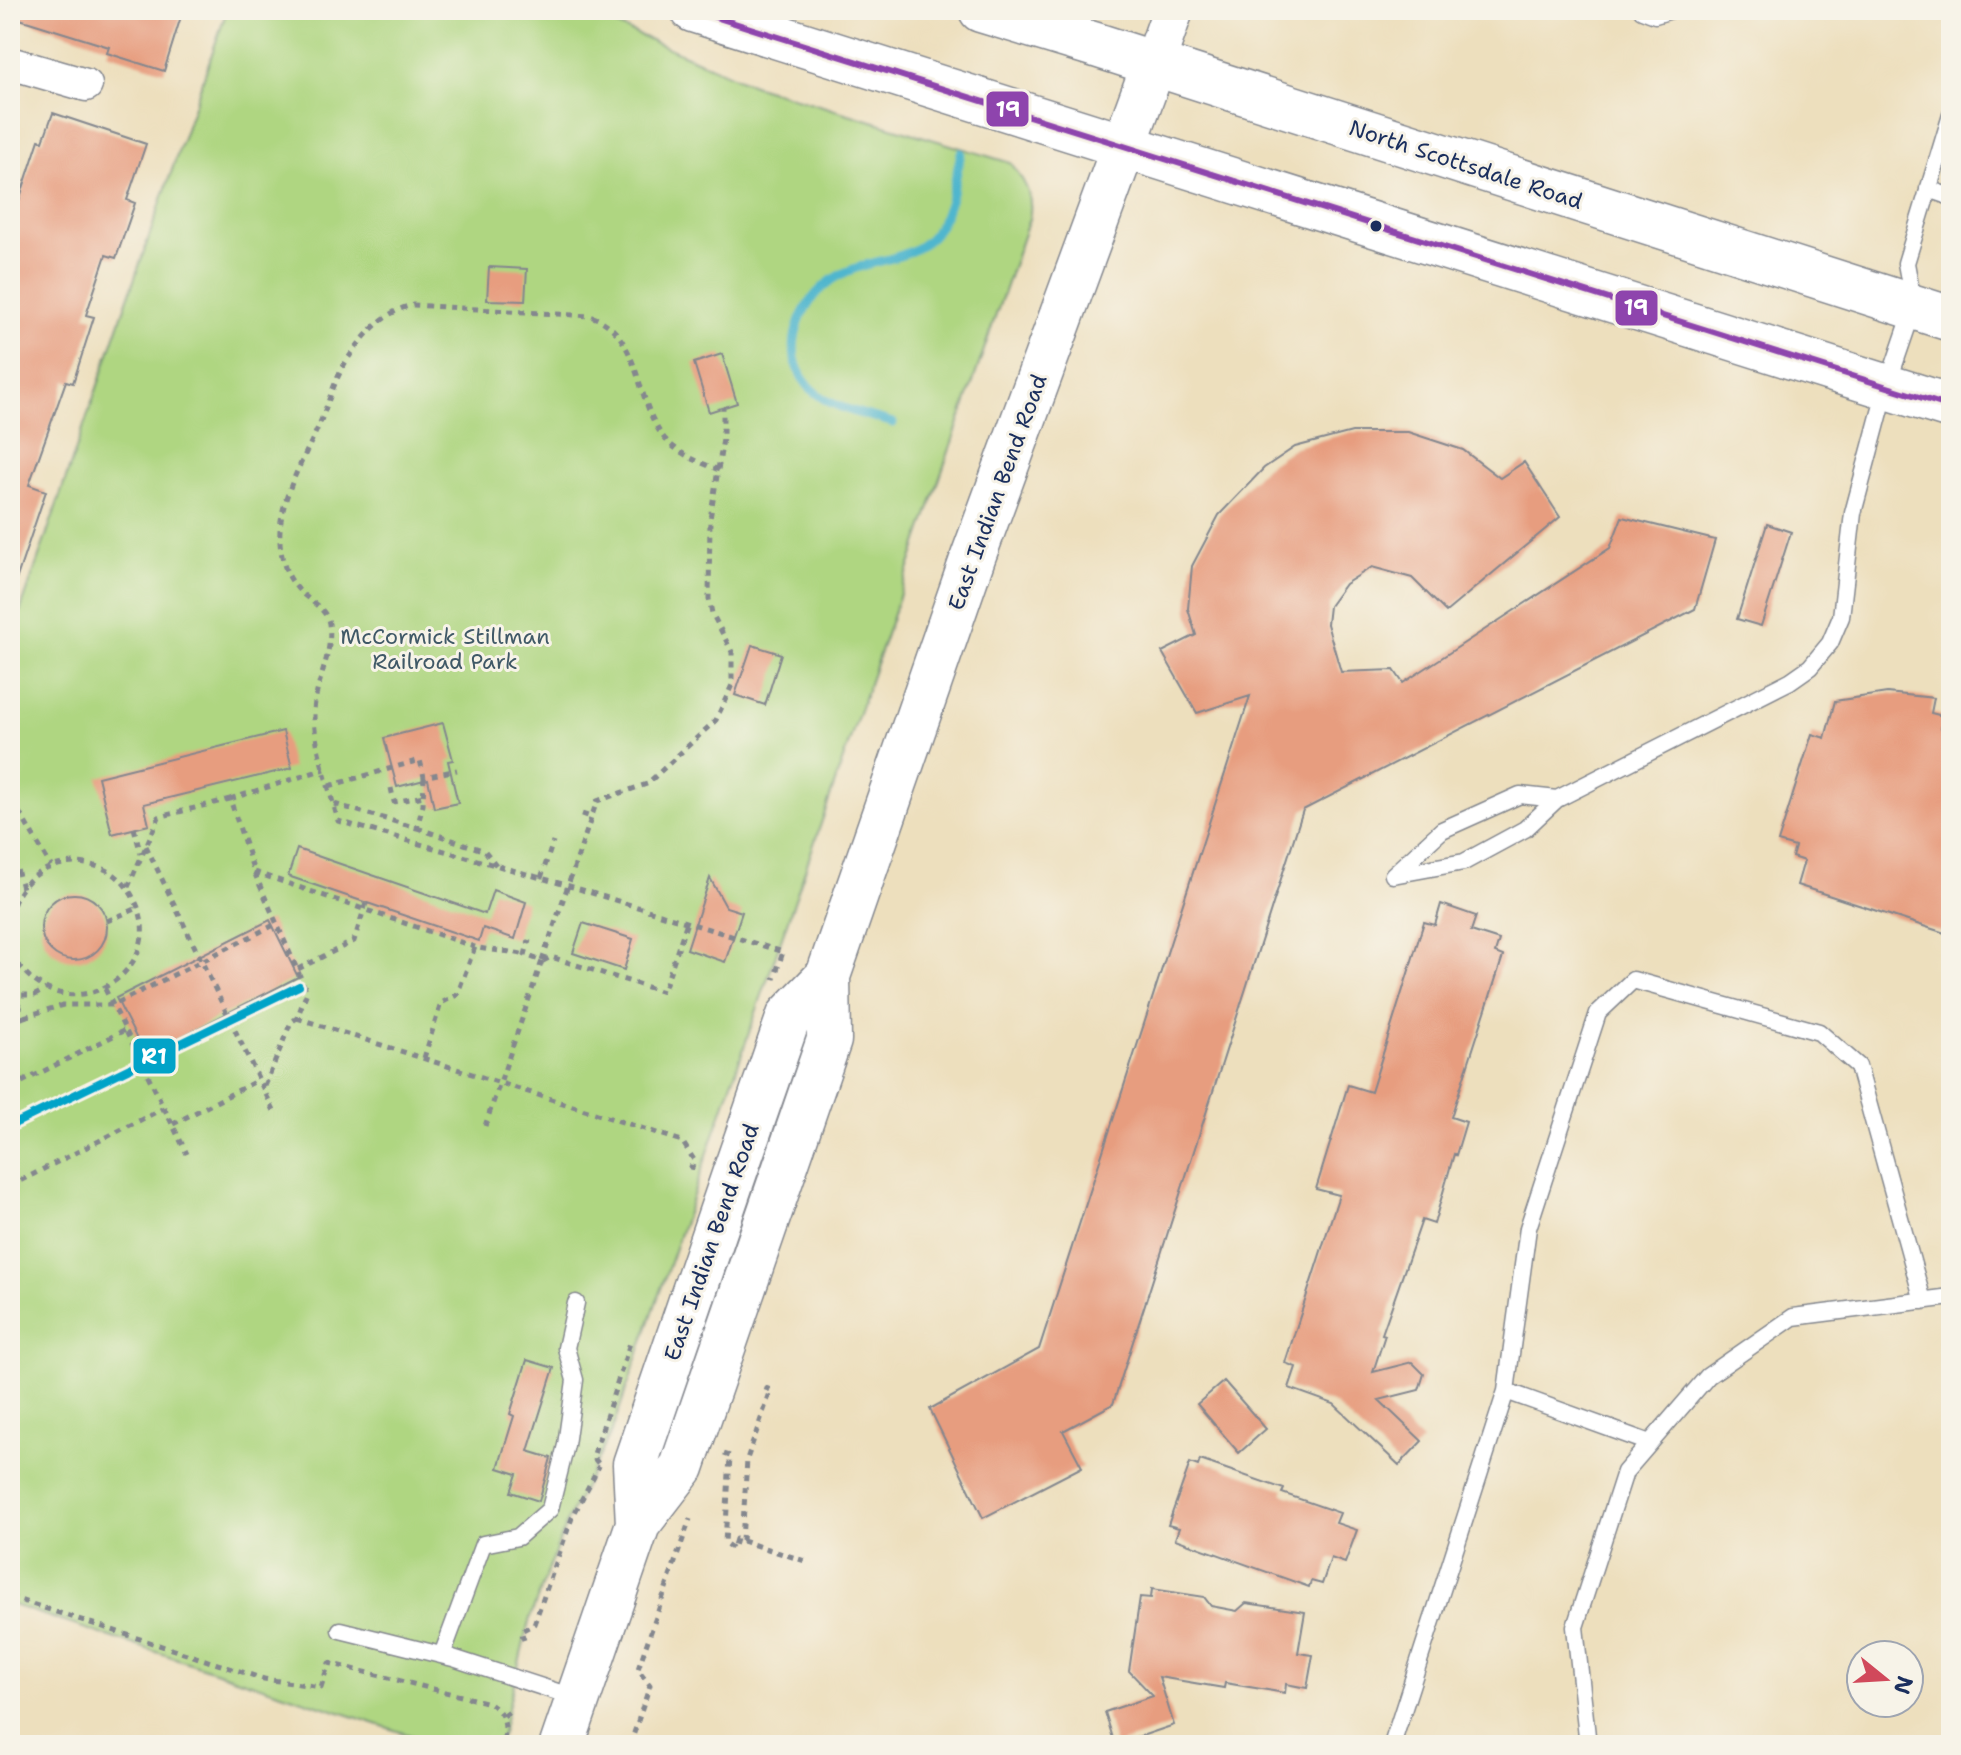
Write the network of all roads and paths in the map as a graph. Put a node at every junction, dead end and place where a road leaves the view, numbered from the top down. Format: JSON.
{"nodes":[{"id":1,"x":693,"y":10,"type":"edge"},
{"id":2,"x":981,"y":10,"type":"edge"},
{"id":3,"x":1173,"y":10,"type":"edge"},
{"id":4,"x":1642,"y":10,"type":"edge"},
{"id":5,"x":1671,"y":10,"type":"edge"},
{"id":6,"x":10,"y":63,"type":"edge"},
{"id":7,"x":1154,"y":64,"type":"junction"},
{"id":8,"x":86,"y":85,"type":"dead end"},
{"id":9,"x":1951,"y":115,"type":"edge"},
{"id":10,"x":1124,"y":147,"type":"junction"},
{"id":11,"x":1928,"y":189,"type":"junction"},
{"id":12,"x":1951,"y":197,"type":"edge"},
{"id":13,"x":506,"y":301,"type":"dead end"},
{"id":14,"x":505,"y":310,"type":"junction"},
{"id":15,"x":1932,"y":313,"type":"edge"},
{"id":16,"x":1887,"y":386,"type":"junction"},
{"id":17,"x":1951,"y":407,"type":"edge"},
{"id":18,"x":723,"y":408,"type":"dead end"},
{"id":19,"x":719,"y":470,"type":"junction"},
{"id":20,"x":325,"y":769,"type":"junction"},
{"id":21,"x":457,"y":770,"type":"dead end"},
{"id":22,"x":424,"y":777,"type":"junction"},
{"id":23,"x":329,"y":786,"type":"junction"},
{"id":24,"x":391,"y":788,"type":"dead end"},
{"id":25,"x":424,"y":796,"type":"junction"},
{"id":26,"x":230,"y":799,"type":"junction"},
{"id":27,"x":1557,"y":799,"type":"junction"},
{"id":28,"x":334,"y":804,"type":"junction"},
{"id":29,"x":10,"y":805,"type":"edge"},
{"id":30,"x":582,"y":814,"type":"dead end"},
{"id":31,"x":591,"y":817,"type":"junction"},
{"id":32,"x":134,"y":828,"type":"dead end"},
{"id":33,"x":417,"y":828,"type":"junction"},
{"id":34,"x":553,"y":842,"type":"dead end"},
{"id":35,"x":146,"y":845,"type":"junction"},
{"id":36,"x":11,"y":847,"type":"edge"},
{"id":37,"x":141,"y":855,"type":"junction"},
{"id":38,"x":51,"y":866,"type":"junction"},
{"id":39,"x":497,"y":866,"type":"junction"},
{"id":40,"x":254,"y":872,"type":"junction"},
{"id":41,"x":541,"y":878,"type":"junction"},
{"id":42,"x":566,"y":885,"type":"junction"},
{"id":43,"x":128,"y":887,"type":"junction"},
{"id":44,"x":22,"y":888,"type":"junction"},
{"id":45,"x":365,"y":906,"type":"junction"},
{"id":46,"x":138,"y":908,"type":"junction"},
{"id":47,"x":10,"y":913,"type":"edge"},
{"id":48,"x":107,"y":921,"type":"dead end"},
{"id":49,"x":687,"y":922,"type":"junction"},
{"id":50,"x":276,"y":924,"type":"junction"},
{"id":51,"x":529,"y":940,"type":"dead end"},
{"id":52,"x":10,"y":942,"type":"edge"},
{"id":53,"x":475,"y":947,"type":"junction"},
{"id":54,"x":783,"y":952,"type":"dead end"},
{"id":55,"x":525,"y":955,"type":"junction"},
{"id":56,"x":202,"y":960,"type":"junction"},
{"id":57,"x":542,"y":961,"type":"junction"},
{"id":58,"x":298,"y":969,"type":"junction"},
{"id":59,"x":46,"y":989,"type":"junction"},
{"id":60,"x":105,"y":989,"type":"junction"},
{"id":61,"x":12,"y":995,"type":"edge"},
{"id":62,"x":113,"y":1005,"type":"junction"},
{"id":63,"x":24,"y":1017,"type":"junction"},
{"id":64,"x":297,"y":1018,"type":"junction"},
{"id":65,"x":10,"y":1024,"type":"edge"},
{"id":66,"x":125,"y":1030,"type":"junction"},
{"id":67,"x":424,"y":1058,"type":"junction"},
{"id":68,"x":258,"y":1080,"type":"junction"},
{"id":69,"x":22,"y":1082,"type":"dead end"},
{"id":70,"x":501,"y":1083,"type":"junction"},
{"id":71,"x":263,"y":1091,"type":"junction"},
{"id":72,"x":164,"y":1108,"type":"junction"},
{"id":73,"x":275,"y":1113,"type":"dead end"},
{"id":74,"x":173,"y":1124,"type":"junction"},
{"id":75,"x":485,"y":1126,"type":"dead end"},
{"id":76,"x":187,"y":1154,"type":"dead end"},
{"id":77,"x":695,"y":1168,"type":"dead end"},
{"id":78,"x":10,"y":1186,"type":"edge"},
{"id":79,"x":1951,"y":1297,"type":"edge"},
{"id":80,"x":1923,"y":1301,"type":"junction"},
{"id":81,"x":576,"y":1303,"type":"dead end"},
{"id":82,"x":630,"y":1343,"type":"dead end"},
{"id":83,"x":763,"y":1387,"type":"dead end"},
{"id":84,"x":1506,"y":1391,"type":"junction"},
{"id":85,"x":1650,"y":1443,"type":"junction"},
{"id":86,"x":714,"y":1451,"type":"dead end"},
{"id":87,"x":599,"y":1465,"type":"dead end"},
{"id":88,"x":694,"y":1509,"type":"dead end"},
{"id":89,"x":742,"y":1541,"type":"junction"},
{"id":90,"x":805,"y":1561,"type":"dead end"},
{"id":91,"x":10,"y":1597,"type":"edge"},
{"id":92,"x":340,"y":1630,"type":"dead end"},
{"id":93,"x":442,"y":1655,"type":"junction"},
{"id":94,"x":578,"y":1698,"type":"junction"},
{"id":95,"x":512,"y":1710,"type":"dead end"},
{"id":96,"x":504,"y":1716,"type":"junction"},
{"id":97,"x":503,"y":1745,"type":"edge"},
{"id":98,"x":562,"y":1745,"type":"edge"},
{"id":99,"x":630,"y":1745,"type":"edge"},
{"id":100,"x":1392,"y":1745,"type":"edge"},
{"id":101,"x":1588,"y":1745,"type":"edge"}],
"edges":[{"from":1,"to":10,"type":"main road"},
{"from":2,"to":7,"type":"main road","name":"North Scottsdale Road"},
{"from":3,"to":7,"type":"street","name":"East Indian Bend Road"},
{"from":4,"to":5,"type":"lane"},
{"from":6,"to":8,"type":"street"},
{"from":7,"to":10,"type":"main road","name":"East Indian Bend Road"},
{"from":7,"to":15,"type":"main road","name":"North Scottsdale Road"},
{"from":9,"to":11,"type":"lane"},
{"from":10,"to":16,"type":"main road"},
{"from":10,"to":94,"type":"main road","name":"East Indian Bend Road"},
{"from":11,"to":12,"type":"lane"},
{"from":11,"to":15,"type":"lane"},
{"from":13,"to":14,"type":"path"},
{"from":14,"to":19,"type":"path"},
{"from":14,"to":20,"type":"path"},
{"from":15,"to":16,"type":"lane"},
{"from":16,"to":17,"type":"main road"},
{"from":16,"to":27,"type":"lane"},
{"from":18,"to":19,"type":"path"},
{"from":19,"to":31,"type":"path"},
{"from":20,"to":23,"type":"path"},
{"from":20,"to":26,"type":"path"},
{"from":21,"to":22,"type":"path"},
{"from":22,"to":23,"type":"path"},
{"from":22,"to":25,"type":"path"},
{"from":23,"to":28,"type":"path"},
{"from":24,"to":25,"type":"path"},
{"from":25,"to":33,"type":"path"},
{"from":26,"to":35,"type":"path"},
{"from":26,"to":40,"type":"path"},
{"from":27,"to":27,"type":"lane"},
{"from":28,"to":33,"type":"path"},
{"from":28,"to":39,"type":"path"},
{"from":29,"to":38,"type":"path"},
{"from":30,"to":31,"type":"path"},
{"from":31,"to":42,"type":"path"},
{"from":32,"to":37,"type":"path"},
{"from":33,"to":39,"type":"path"},
{"from":34,"to":41,"type":"path"},
{"from":35,"to":37,"type":"path"},
{"from":35,"to":56,"type":"path"},
{"from":36,"to":44,"type":"path"},
{"from":37,"to":43,"type":"path"},
{"from":38,"to":43,"type":"path"},
{"from":38,"to":44,"type":"path"},
{"from":39,"to":41,"type":"path"},
{"from":40,"to":45,"type":"path"},
{"from":40,"to":50,"type":"path"},
{"from":41,"to":42,"type":"path"},
{"from":42,"to":49,"type":"path"},
{"from":42,"to":57,"type":"path"},
{"from":43,"to":46,"type":"path"},
{"from":44,"to":47,"type":"path"},
{"from":45,"to":53,"type":"path"},
{"from":45,"to":58,"type":"path"},
{"from":46,"to":48,"type":"path"},
{"from":46,"to":60,"type":"path"},
{"from":49,"to":54,"type":"path"},
{"from":49,"to":57,"type":"path"},
{"from":50,"to":56,"type":"path"},
{"from":50,"to":58,"type":"path"},
{"from":51,"to":55,"type":"path"},
{"from":52,"to":59,"type":"path"},
{"from":53,"to":55,"type":"path"},
{"from":53,"to":67,"type":"path"},
{"from":55,"to":57,"type":"path"},
{"from":56,"to":62,"type":"path"},
{"from":56,"to":68,"type":"path"},
{"from":57,"to":70,"type":"path"},
{"from":58,"to":64,"type":"path"},
{"from":59,"to":60,"type":"path"},
{"from":59,"to":61,"type":"path"},
{"from":60,"to":62,"type":"path"},
{"from":61,"to":63,"type":"path"},
{"from":62,"to":63,"type":"path"},
{"from":62,"to":66,"type":"path"},
{"from":63,"to":65,"type":"path"},
{"from":64,"to":67,"type":"path"},
{"from":64,"to":71,"type":"path"},
{"from":66,"to":69,"type":"path"},
{"from":66,"to":72,"type":"path"},
{"from":67,"to":70,"type":"path"},
{"from":68,"to":71,"type":"path"},
{"from":68,"to":74,"type":"path"},
{"from":70,"to":75,"type":"path"},
{"from":70,"to":77,"type":"path"},
{"from":71,"to":73,"type":"path"},
{"from":72,"to":74,"type":"path"},
{"from":72,"to":78,"type":"path"},
{"from":74,"to":76,"type":"path"},
{"from":79,"to":80,"type":"lane"},
{"from":80,"to":84,"type":"lane"},
{"from":80,"to":85,"type":"lane"},
{"from":81,"to":93,"type":"lane"},
{"from":82,"to":87,"type":"path"},
{"from":83,"to":89,"type":"path"},
{"from":84,"to":85,"type":"lane"},
{"from":84,"to":100,"type":"lane"},
{"from":85,"to":101,"type":"lane"},
{"from":86,"to":89,"type":"path"},
{"from":88,"to":99,"type":"path"},
{"from":89,"to":90,"type":"path"},
{"from":91,"to":96,"type":"path"},
{"from":92,"to":93,"type":"lane"},
{"from":93,"to":94,"type":"lane"},
{"from":94,"to":98,"type":"main road","name":"East Indian Bend Road"},
{"from":95,"to":96,"type":"path"},
{"from":96,"to":97,"type":"path"}]}
